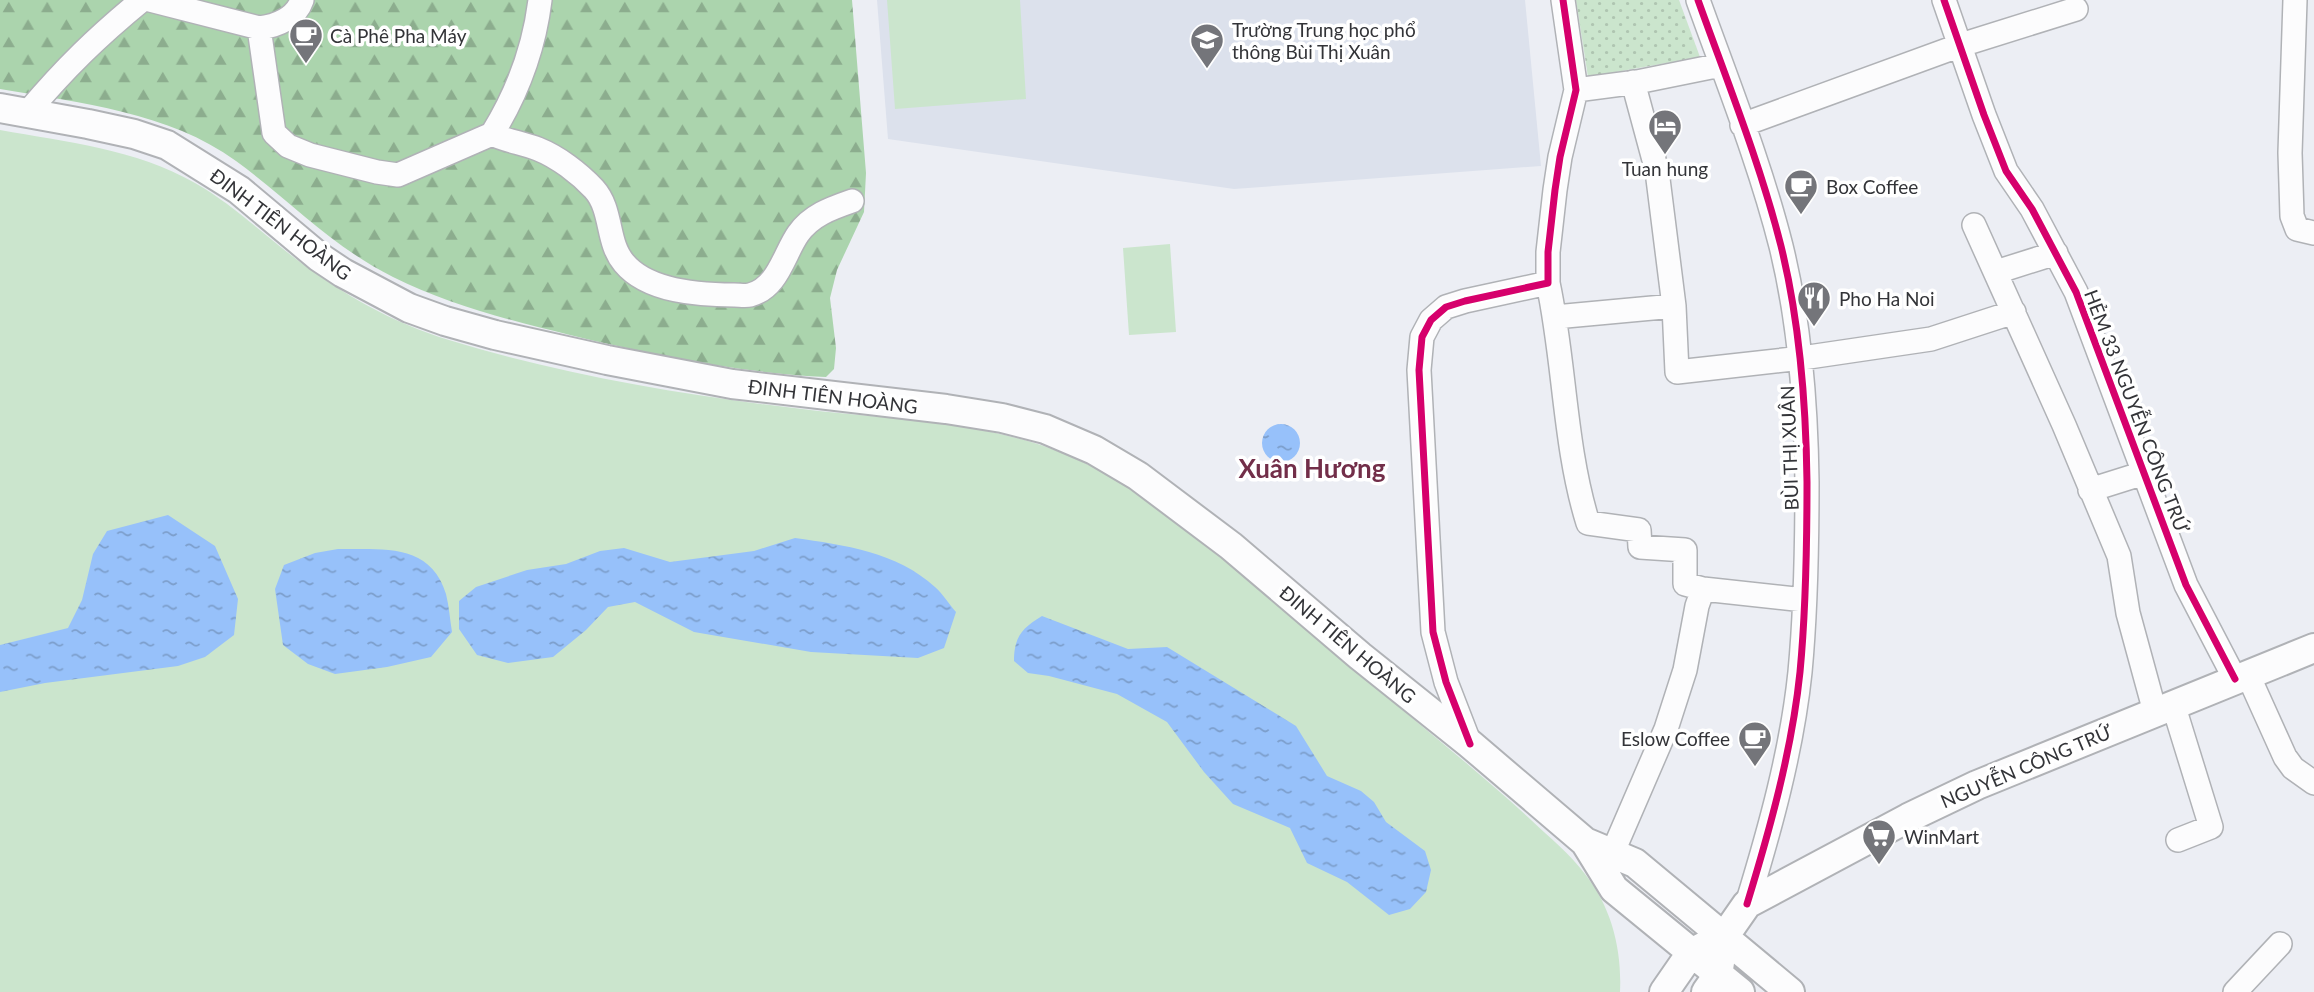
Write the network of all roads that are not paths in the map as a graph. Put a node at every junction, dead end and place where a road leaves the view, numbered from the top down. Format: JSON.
{"nodes":[{"id":1,"x":142,"y":0,"type":"edge"},
{"id":2,"x":150,"y":0,"type":"edge"},
{"id":3,"x":302,"y":0,"type":"edge"},
{"id":4,"x":540,"y":0,"type":"edge"},
{"id":5,"x":1563,"y":0,"type":"edge"},
{"id":6,"x":1699,"y":0,"type":"edge"},
{"id":7,"x":1944,"y":0,"type":"edge"},
{"id":8,"x":2295,"y":0,"type":"edge"},
{"id":9,"x":2076,"y":9,"type":"dead end"},
{"id":10,"x":259,"y":29,"type":"junction"},
{"id":11,"x":1961,"y":45,"type":"junction"},
{"id":12,"x":1721,"y":65,"type":"junction"},
{"id":13,"x":1633,"y":82,"type":"junction"},
{"id":14,"x":1576,"y":90,"type":"junction"},
{"id":15,"x":0,"y":108,"type":"edge"},
{"id":16,"x":28,"y":112,"type":"junction"},
{"id":17,"x":1742,"y":125,"type":"junction"},
{"id":18,"x":492,"y":134,"type":"junction"},
{"id":19,"x":852,"y":201,"type":"dead end"},
{"id":20,"x":1974,"y":225,"type":"dead end"},
{"id":21,"x":2314,"y":233,"type":"edge"},
{"id":22,"x":2056,"y":253,"type":"junction"},
{"id":23,"x":1996,"y":272,"type":"junction"},
{"id":24,"x":1548,"y":283,"type":"junction"},
{"id":25,"x":1674,"y":306,"type":"junction"},
{"id":26,"x":2014,"y":312,"type":"junction"},
{"id":27,"x":1555,"y":317,"type":"junction"},
{"id":28,"x":1802,"y":358,"type":"junction"},
{"id":29,"x":2144,"y":473,"type":"junction"},
{"id":30,"x":2090,"y":490,"type":"junction"},
{"id":31,"x":1703,"y":589,"type":"junction"},
{"id":32,"x":1804,"y":600,"type":"junction"},
{"id":33,"x":2314,"y":648,"type":"edge"},
{"id":34,"x":2241,"y":677,"type":"junction"},
{"id":35,"x":2164,"y":708,"type":"junction"},
{"id":36,"x":1470,"y":744,"type":"junction"},
{"id":37,"x":2314,"y":783,"type":"edge"},
{"id":38,"x":2178,"y":840,"type":"dead end"},
{"id":39,"x":1585,"y":842,"type":"junction"},
{"id":40,"x":1612,"y":854,"type":"junction"},
{"id":41,"x":1747,"y":904,"type":"junction"},
{"id":42,"x":1724,"y":937,"type":"junction"},
{"id":43,"x":2280,"y":944,"type":"dead end"},
{"id":44,"x":1691,"y":953,"type":"junction"},
{"id":45,"x":1712,"y":983,"type":"edge"},
{"id":46,"x":1664,"y":992,"type":"edge"},
{"id":47,"x":1740,"y":992,"type":"edge"},
{"id":48,"x":1790,"y":992,"type":"edge"},
{"id":49,"x":2235,"y":992,"type":"edge"}],
"edges":[{"from":1,"to":16,"type":"street"},
{"from":2,"to":10,"type":"street"},
{"from":3,"to":10,"type":"street"},
{"from":4,"to":18,"type":"street"},
{"from":5,"to":14,"type":"street"},
{"from":6,"to":12,"type":"street","name":"BÙI THỊ XUÂN"},
{"from":7,"to":11,"type":"street","name":"HẺM 33 NGUYỄN CÔNG TRỨ"},
{"from":8,"to":21,"type":"street"},
{"from":9,"to":11,"type":"street"},
{"from":10,"to":18,"type":"street"},
{"from":11,"to":17,"type":"street"},
{"from":11,"to":22,"type":"street","name":"HẺM 33 NGUYỄN CÔNG TRỨ"},
{"from":12,"to":13,"type":"street"},
{"from":12,"to":17,"type":"street","name":"BÙI THỊ XUÂN"},
{"from":13,"to":14,"type":"street"},
{"from":13,"to":25,"type":"street"},
{"from":14,"to":24,"type":"street"},
{"from":15,"to":16,"type":"main road","name":"ĐINH TIÊN HOÀNG"},
{"from":16,"to":36,"type":"main road","name":"ĐINH TIÊN HOÀNG"},
{"from":17,"to":28,"type":"street","name":"BÙI THỊ XUÂN"},
{"from":18,"to":19,"type":"street"},
{"from":20,"to":23,"type":"street"},
{"from":22,"to":23,"type":"street"},
{"from":22,"to":29,"type":"street","name":"HẺM 33 NGUYỄN CÔNG TRỨ"},
{"from":23,"to":26,"type":"street"},
{"from":24,"to":27,"type":"street"},
{"from":24,"to":36,"type":"street"},
{"from":25,"to":27,"type":"street"},
{"from":25,"to":28,"type":"street"},
{"from":26,"to":28,"type":"street"},
{"from":26,"to":30,"type":"street"},
{"from":27,"to":31,"type":"street"},
{"from":28,"to":32,"type":"street","name":"BÙI THỊ XUÂN"},
{"from":29,"to":30,"type":"street"},
{"from":29,"to":34,"type":"street","name":"HẺM 33 NGUYỄN CÔNG TRỨ"},
{"from":30,"to":35,"type":"street"},
{"from":31,"to":32,"type":"street"},
{"from":31,"to":40,"type":"street"},
{"from":32,"to":41,"type":"street","name":"BÙI THỊ XUÂN"},
{"from":33,"to":34,"type":"main road","name":"NGUYỄN CÔNG TRỨ"},
{"from":34,"to":35,"type":"main road","name":"NGUYỄN CÔNG TRỨ"},
{"from":34,"to":37,"type":"street","name":"HẺM 33 NGUYỄN CÔNG TRỨ"},
{"from":35,"to":38,"type":"street"},
{"from":35,"to":41,"type":"main road","name":"NGUYỄN CÔNG TRỨ"},
{"from":36,"to":39,"type":"main road","name":"ĐINH TIÊN HOÀNG"},
{"from":39,"to":40,"type":"main road","name":"ĐINH TIÊN HOÀNG"},
{"from":39,"to":44,"type":"main road","name":"ĐINH TIÊN HOÀNG"},
{"from":40,"to":42,"type":"main road","name":"ĐINH TIÊN HOÀNG"},
{"from":41,"to":42,"type":"main road"},
{"from":42,"to":44,"type":"main road"},
{"from":42,"to":45,"type":"main road"},
{"from":42,"to":48,"type":"main road","name":"ĐINH TIÊN HOÀNG"},
{"from":43,"to":49,"type":"street"},
{"from":44,"to":45,"type":"main road","name":"ĐINH TIÊN HOÀNG"},
{"from":44,"to":46,"type":"main road"},
{"from":45,"to":47,"type":"main road","name":"ĐINH TIÊN HOÀNG"}]}
